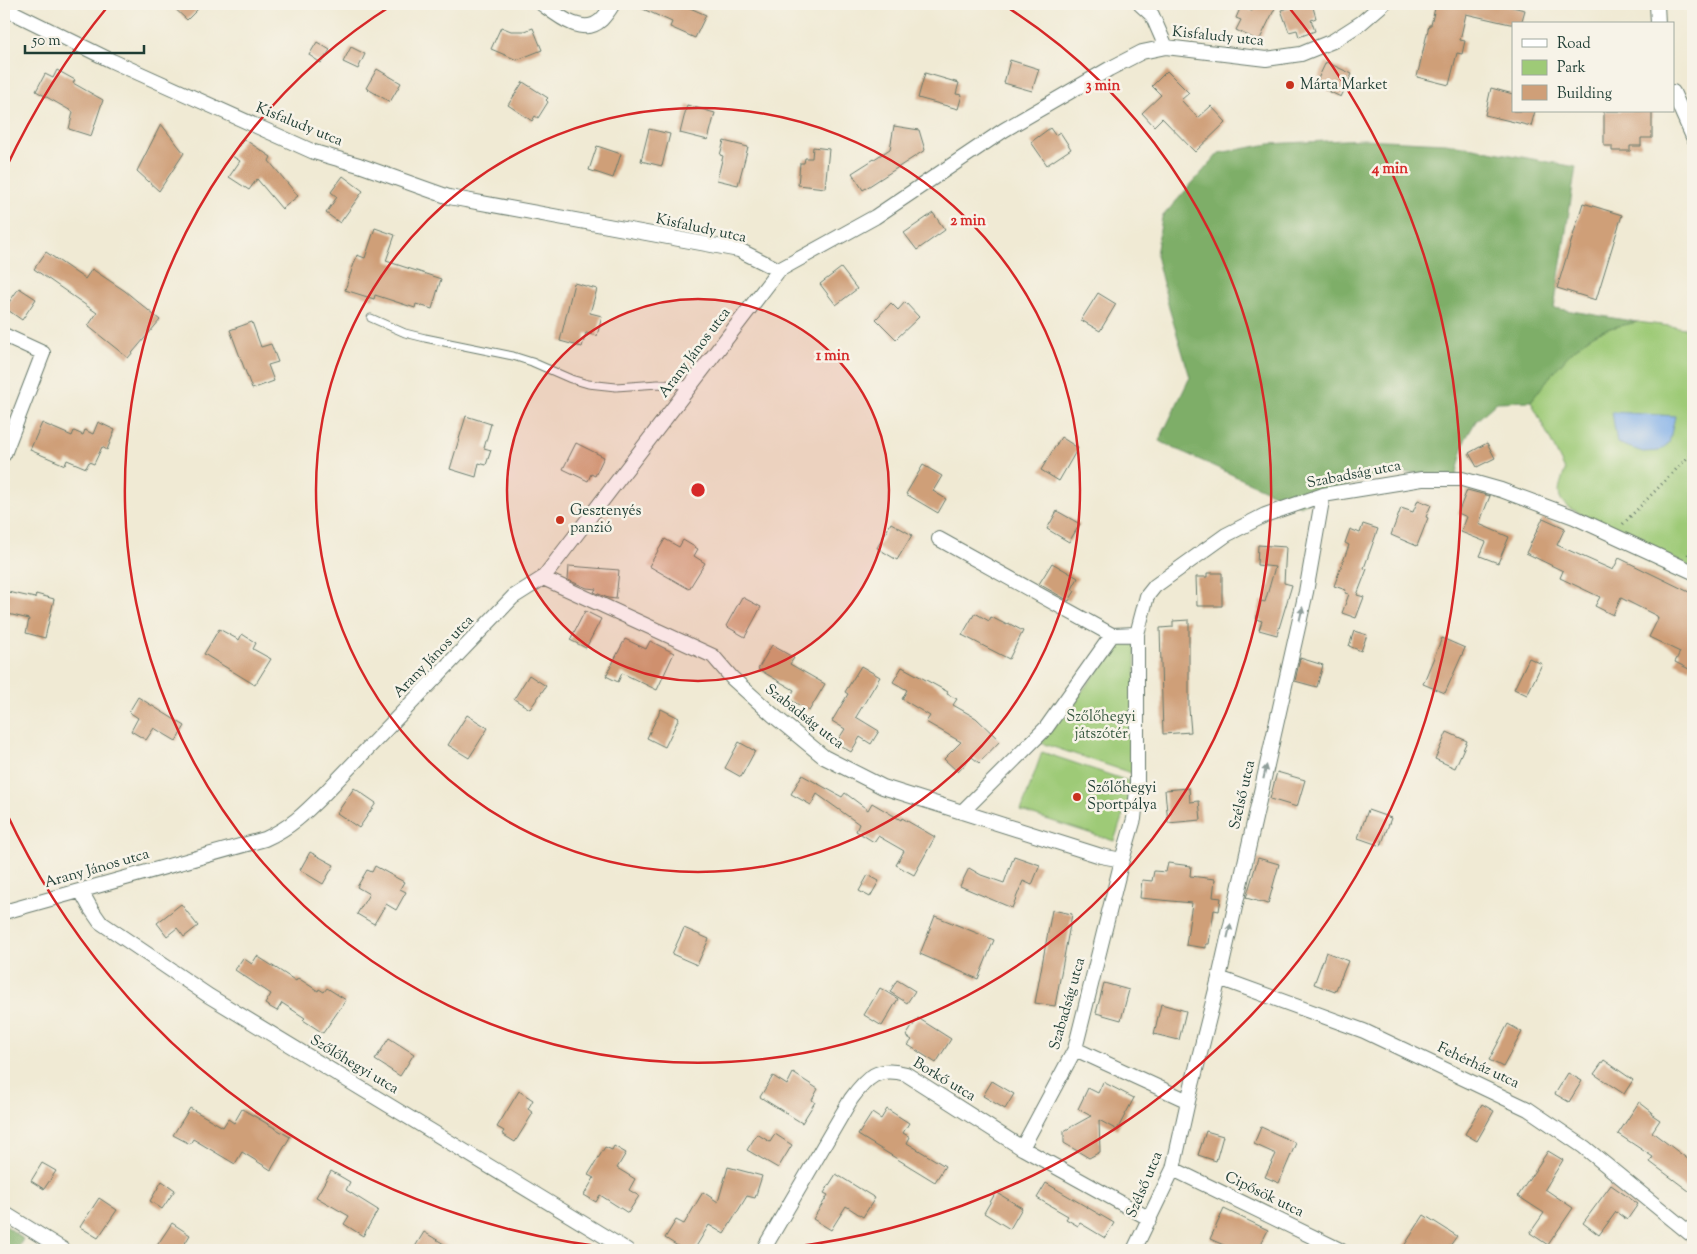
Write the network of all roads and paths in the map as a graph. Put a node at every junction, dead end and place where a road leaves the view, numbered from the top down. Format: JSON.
{"nodes":[{"id":1,"x":542,"y":4,"type":"edge"},
{"id":2,"x":613,"y":4,"type":"edge"},
{"id":3,"x":1140,"y":4,"type":"edge"},
{"id":4,"x":1383,"y":4,"type":"edge"},
{"id":5,"x":1657,"y":4,"type":"edge"},
{"id":6,"x":4,"y":8,"type":"edge"},
{"id":7,"x":1658,"y":22,"type":"edge"},
{"id":8,"x":1166,"y":47,"type":"junction"},
{"id":9,"x":1674,"y":94,"type":"edge"},
{"id":10,"x":1693,"y":137,"type":"edge"},
{"id":11,"x":779,"y":270,"type":"junction"},
{"id":12,"x":371,"y":318,"type":"dead end"},
{"id":13,"x":4,"y":335,"type":"edge"},
{"id":14,"x":691,"y":385,"type":"junction"},
{"id":15,"x":1693,"y":452,"type":"edge"},
{"id":16,"x":4,"y":454,"type":"edge"},
{"id":17,"x":1323,"y":495,"type":"junction"},
{"id":18,"x":1612,"y":535,"type":"junction"},
{"id":19,"x":939,"y":539,"type":"dead end"},
{"id":20,"x":1693,"y":572,"type":"edge"},
{"id":21,"x":543,"y":578,"type":"junction"},
{"id":22,"x":1137,"y":634,"type":"junction"},
{"id":23,"x":1112,"y":635,"type":"junction"},
{"id":24,"x":962,"y":812,"type":"junction"},
{"id":25,"x":1122,"y":860,"type":"junction"},
{"id":26,"x":81,"y":891,"type":"junction"},
{"id":27,"x":4,"y":912,"type":"edge"},
{"id":28,"x":1219,"y":978,"type":"junction"},
{"id":29,"x":1076,"y":1049,"type":"junction"},
{"id":30,"x":1188,"y":1101,"type":"junction"},
{"id":31,"x":1022,"y":1148,"type":"junction"},
{"id":32,"x":1173,"y":1169,"type":"junction"},
{"id":33,"x":4,"y":1213,"type":"edge"},
{"id":34,"x":1150,"y":1219,"type":"junction"},
{"id":35,"x":1693,"y":1236,"type":"edge"},
{"id":36,"x":64,"y":1250,"type":"edge"},
{"id":37,"x":626,"y":1250,"type":"edge"},
{"id":38,"x":763,"y":1250,"type":"edge"},
{"id":39,"x":1134,"y":1250,"type":"edge"},
{"id":40,"x":1340,"y":1250,"type":"edge"}],
"edges":[{"from":1,"to":2,"type":"street"},
{"from":3,"to":8,"type":"street"},
{"from":4,"to":8,"type":"street","name":"Kisfaludy utca"},
{"from":5,"to":7,"type":"street"},
{"from":6,"to":11,"type":"street","name":"Kisfaludy utca"},
{"from":8,"to":11,"type":"street","name":"Kisfaludy utca"},
{"from":9,"to":10,"type":"street"},
{"from":11,"to":14,"type":"street","name":"Arany János utca"},
{"from":12,"to":14,"type":"lane"},
{"from":13,"to":16,"type":"street"},
{"from":14,"to":21,"type":"street","name":"Arany János utca"},
{"from":15,"to":18,"type":"path"},
{"from":17,"to":18,"type":"street","name":"Szabadság utca"},
{"from":17,"to":22,"type":"street","name":"Szabadság utca"},
{"from":28,"to":17,"type":"street","name":"Szélső utca","one_way":true},
{"from":18,"to":20,"type":"street","name":"Szabadság utca"},
{"from":19,"to":23,"type":"street"},
{"from":21,"to":24,"type":"street","name":"Szabadság utca"},
{"from":21,"to":26,"type":"street","name":"Arany János utca"},
{"from":22,"to":23,"type":"street"},
{"from":22,"to":25,"type":"street","name":"Szabadság utca"},
{"from":23,"to":24,"type":"street"},
{"from":24,"to":25,"type":"street","name":"Szabadság utca"},
{"from":25,"to":29,"type":"street","name":"Szabadság utca"},
{"from":26,"to":27,"type":"street","name":"Arany János utca"},
{"from":26,"to":37,"type":"street","name":"Szőlőhegyi utca"},
{"from":28,"to":30,"type":"street","name":"Szélső utca"},
{"from":28,"to":35,"type":"street","name":"Fehérház utca"},
{"from":29,"to":30,"type":"street"},
{"from":29,"to":31,"type":"street","name":"Szabadság utca"},
{"from":30,"to":32,"type":"street","name":"Szélső utca"},
{"from":31,"to":34,"type":"street","name":"Borkő utca"},
{"from":31,"to":38,"type":"street","name":"Borkő utca"},
{"from":32,"to":34,"type":"street","name":"Szélső utca"},
{"from":32,"to":40,"type":"street","name":"Cipősök utca"},
{"from":33,"to":36,"type":"street"},
{"from":34,"to":39,"type":"street","name":"Szélső utca"}]}
